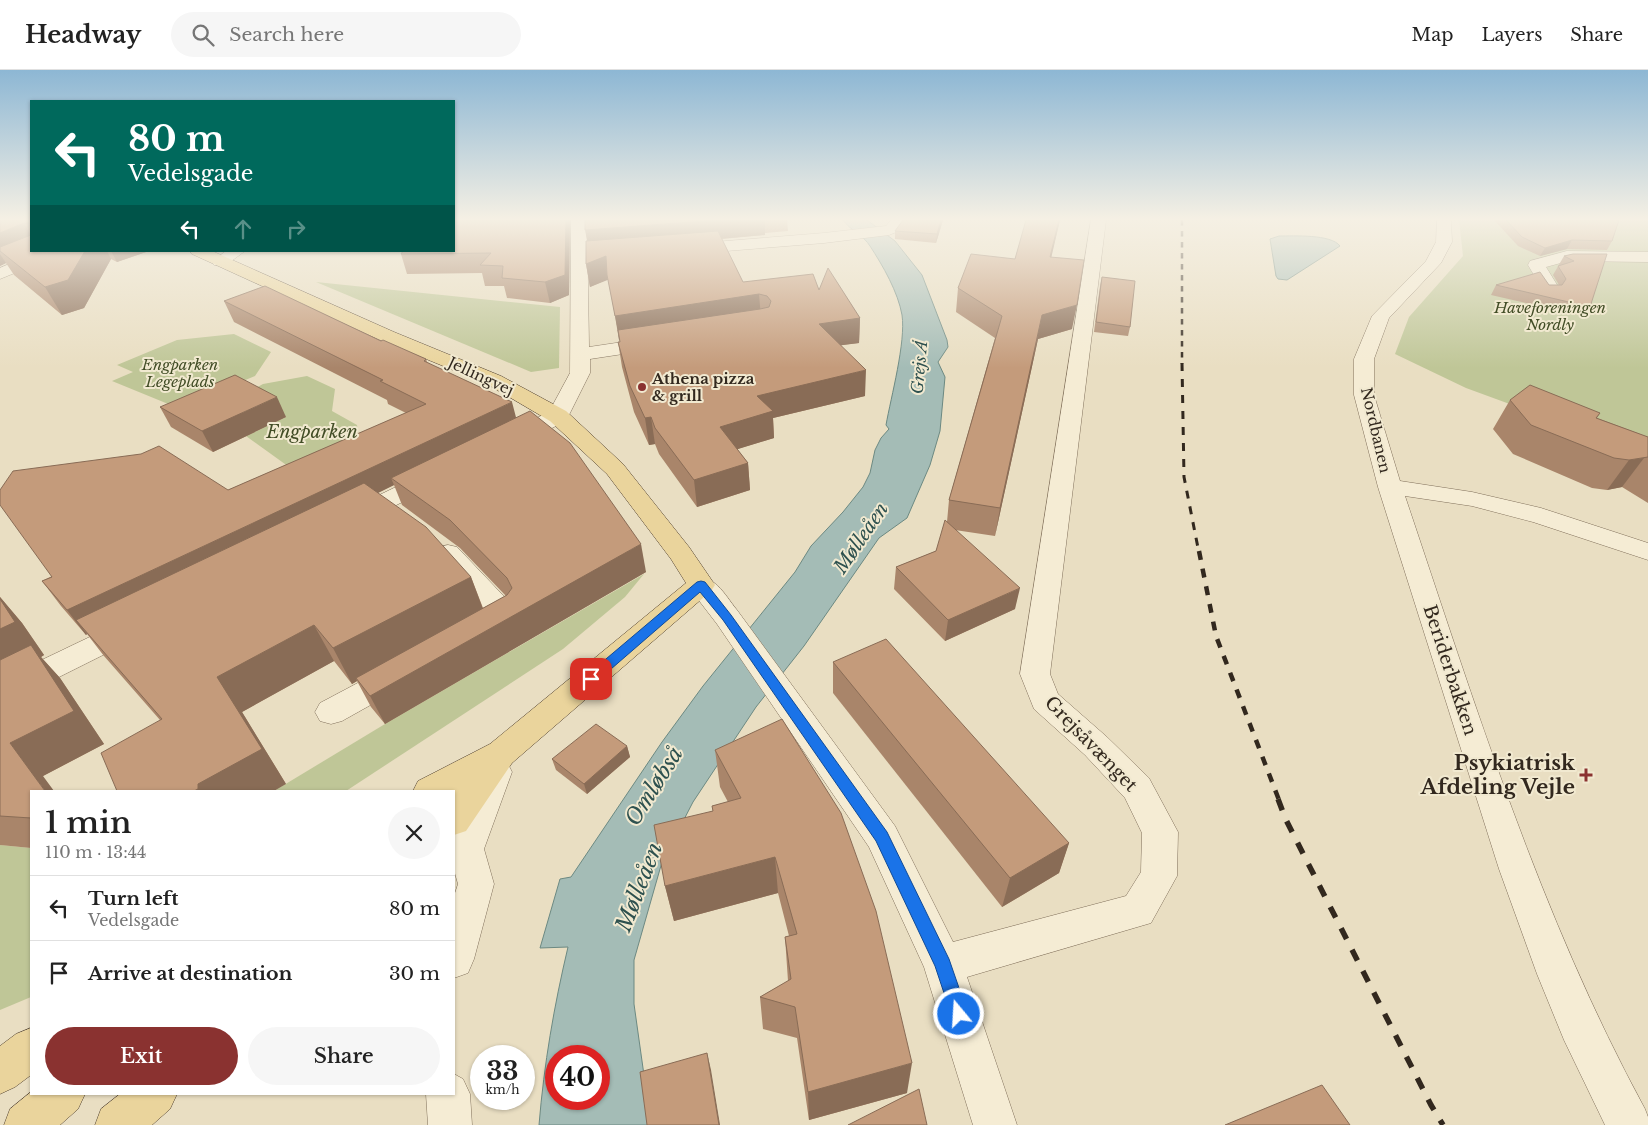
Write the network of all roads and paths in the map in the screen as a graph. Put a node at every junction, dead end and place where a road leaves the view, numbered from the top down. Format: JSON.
{"nodes":[{"id":1,"x":236,"y":269,"type":"edge"},
{"id":2,"x":580,"y":269,"type":"edge"},
{"id":3,"x":1091,"y":269,"type":"edge"},
{"id":4,"x":1426,"y":269,"type":"edge"},
{"id":5,"x":1539,"y":269,"type":"edge"},
{"id":6,"x":1550,"y":288,"type":"edge"},
{"id":7,"x":676,"y":340,"type":"edge"},
{"id":8,"x":581,"y":354,"type":"junction"},
{"id":9,"x":558,"y":416,"type":"junction"},
{"id":10,"x":491,"y":449,"type":"edge"},
{"id":11,"x":451,"y":469,"type":"edge"},
{"id":12,"x":1390,"y":487,"type":"junction"},
{"id":13,"x":330,"y":529,"type":"edge"},
{"id":14,"x":428,"y":541,"type":"edge"},
{"id":15,"x":1648,"y":552,"type":"edge"},
{"id":16,"x":701,"y":585,"type":"junction"},
{"id":17,"x":150,"y":619,"type":"edge"},
{"id":18,"x":461,"y":640,"type":"edge"},
{"id":19,"x":418,"y":664,"type":"edge"},
{"id":20,"x":0,"y":693,"type":"edge"},
{"id":21,"x":332,"y":712,"type":"dead end"},
{"id":22,"x":502,"y":753,"type":"junction"},
{"id":23,"x":432,"y":790,"type":"edge"},
{"id":24,"x":453,"y":790,"type":"edge"},
{"id":25,"x":455,"y":819,"type":"edge"},
{"id":26,"x":455,"y":955,"type":"edge"},
{"id":27,"x":943,"y":964,"type":"junction"},
{"id":28,"x":30,"y":1050,"type":"edge"},
{"id":29,"x":0,"y":1072,"type":"edge"},
{"id":30,"x":61,"y":1095,"type":"edge"},
{"id":31,"x":155,"y":1095,"type":"edge"},
{"id":32,"x":448,"y":1095,"type":"edge"},
{"id":33,"x":26,"y":1125,"type":"edge"},
{"id":34,"x":117,"y":1125,"type":"edge"},
{"id":35,"x":450,"y":1125,"type":"edge"},
{"id":36,"x":994,"y":1125,"type":"edge"},
{"id":37,"x":1629,"y":1125,"type":"edge"}],
"edges":[{"from":1,"to":9,"type":"main road","name":"Jellingvej"},
{"from":2,"to":8,"type":"street"},
{"from":3,"to":27,"type":"street","name":"Grejsåvænget"},
{"from":4,"to":12,"type":"street","name":"Nordbanen"},
{"from":5,"to":6,"type":"street"},
{"from":7,"to":8,"type":"street"},
{"from":8,"to":9,"type":"street"},
{"from":9,"to":10,"type":"street"},
{"from":9,"to":16,"type":"main road","name":"Jellingvej"},
{"from":11,"to":13,"type":"street"},
{"from":12,"to":15,"type":"street"},
{"from":12,"to":37,"type":"street","name":"Beriderbakken"},
{"from":14,"to":18,"type":"street"},
{"from":16,"to":22,"type":"main road"},
{"from":16,"to":27,"type":"street"},
{"from":17,"to":20,"type":"street"},
{"from":19,"to":21,"type":"street"},
{"from":22,"to":23,"type":"main road"},
{"from":22,"to":24,"type":"main road"},
{"from":22,"to":25,"type":"main road"},
{"from":22,"to":26,"type":"street"},
{"from":27,"to":36,"type":"street"},
{"from":28,"to":29,"type":"main road"},
{"from":30,"to":33,"type":"main road"},
{"from":31,"to":34,"type":"main road"},
{"from":32,"to":35,"type":"street"}]}
